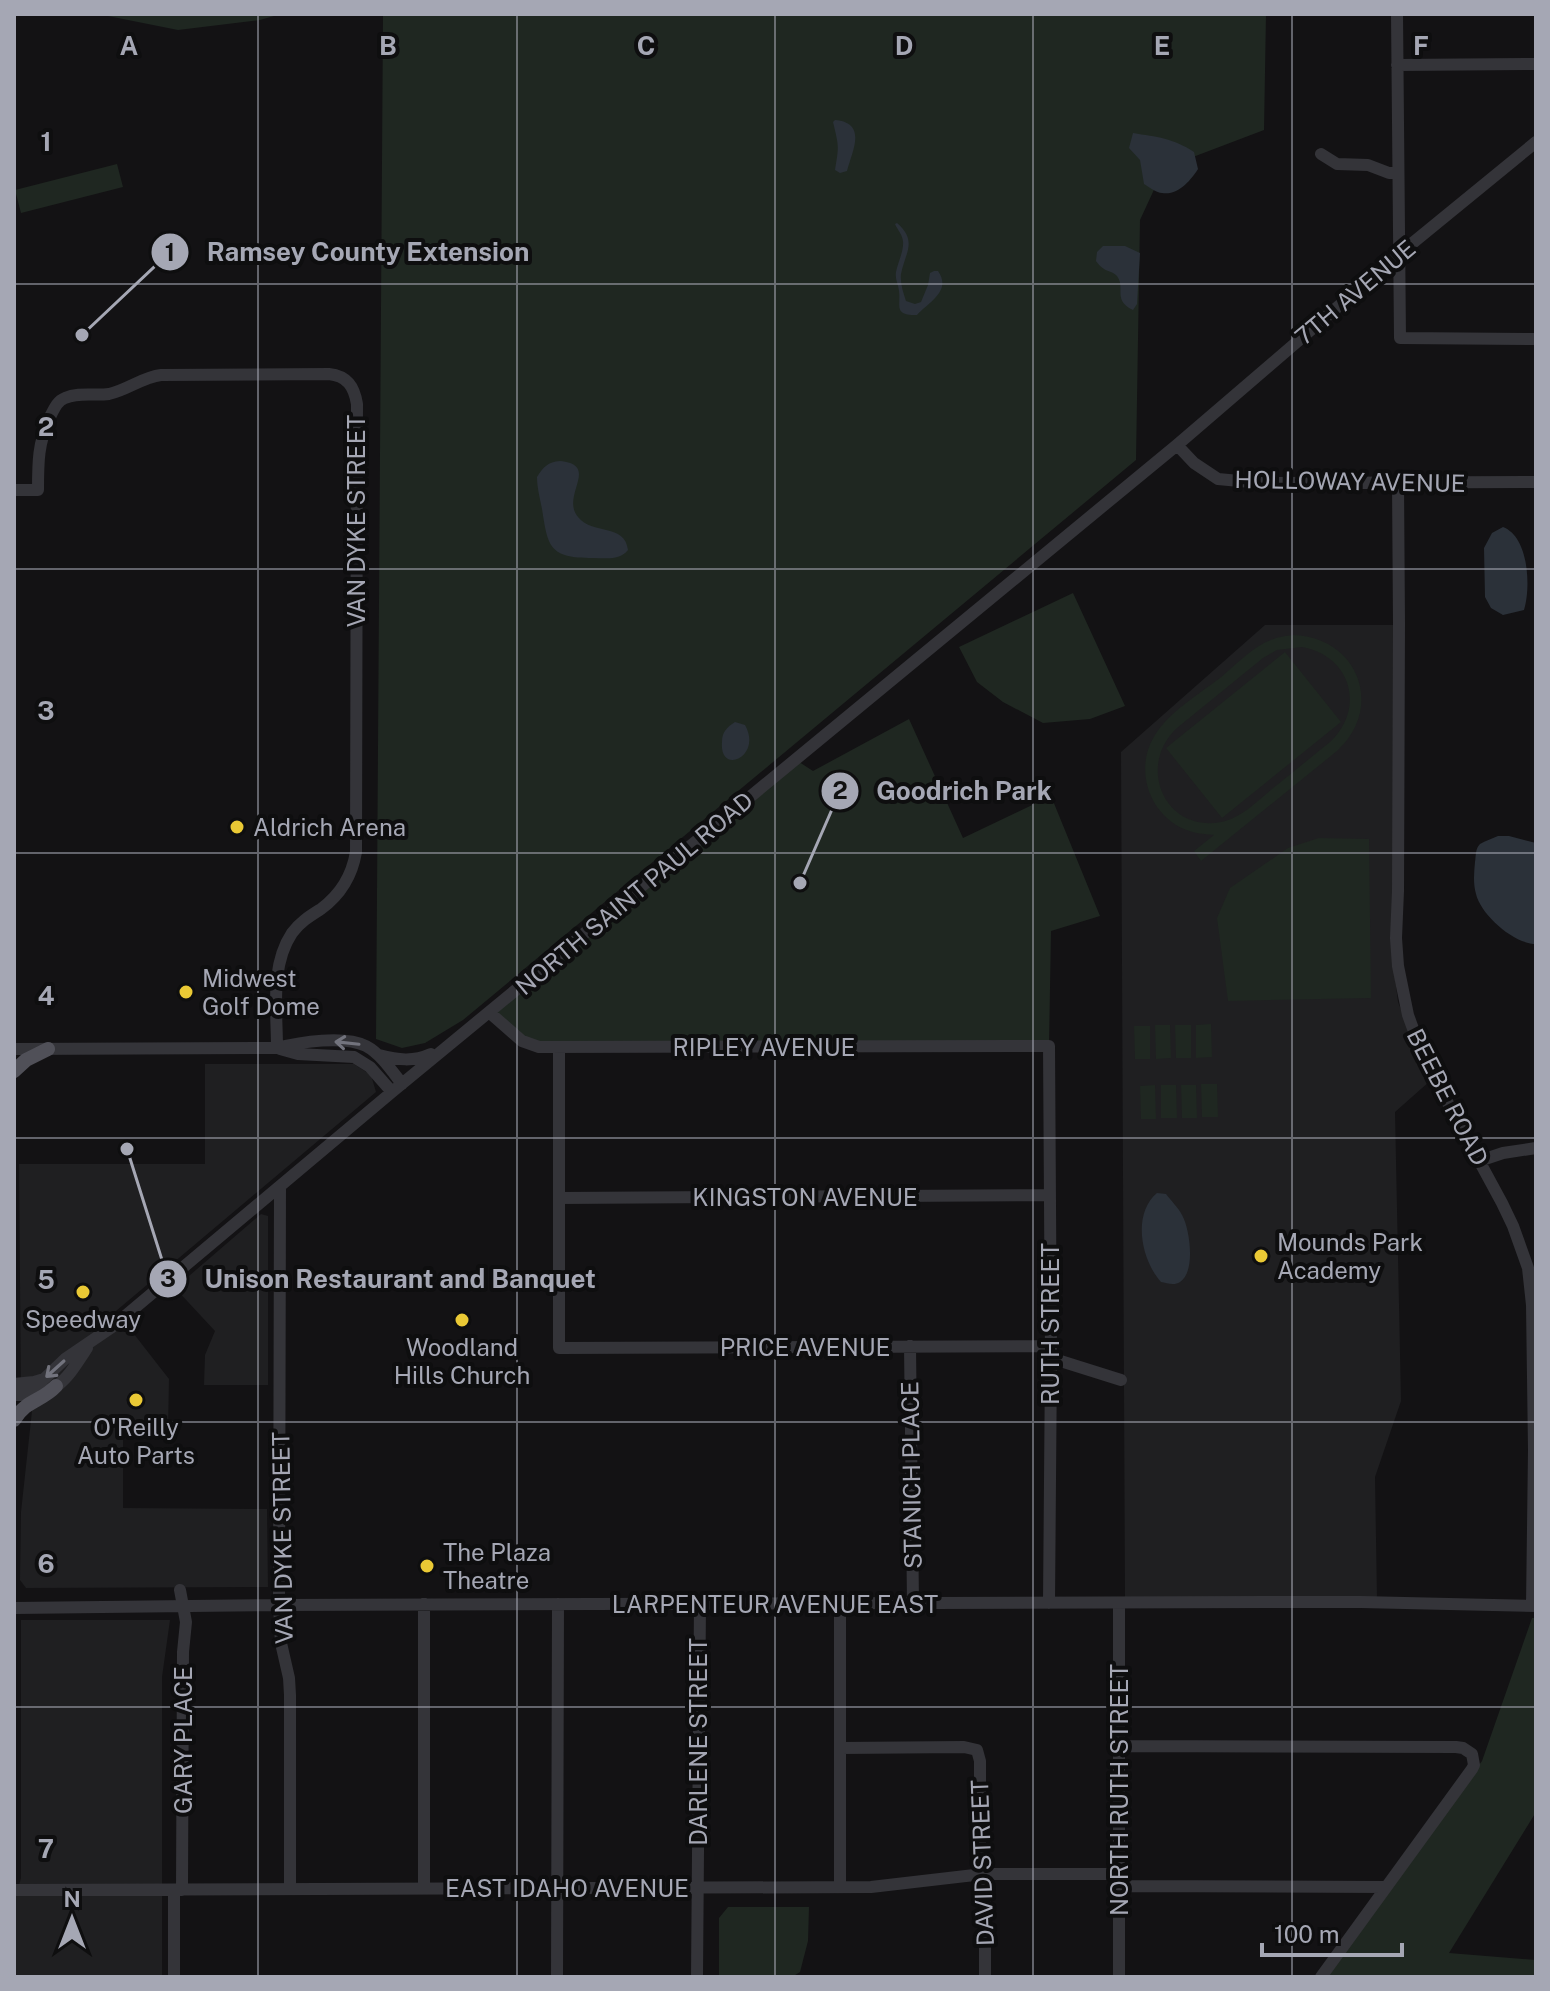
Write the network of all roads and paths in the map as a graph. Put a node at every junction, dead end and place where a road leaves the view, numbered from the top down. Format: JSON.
{"nodes":[{"id":1,"x":1397,"y":14,"type":"edge"},
{"id":2,"x":1536,"y":64,"type":"edge"},
{"id":3,"x":1397,"y":65,"type":"junction"},
{"id":4,"x":1536,"y":142,"type":"edge"},
{"id":5,"x":1321,"y":154,"type":"dead end"},
{"id":6,"x":1398,"y":173,"type":"junction"},
{"id":7,"x":1398,"y":255,"type":"junction"},
{"id":8,"x":1536,"y":339,"type":"edge"},
{"id":9,"x":1177,"y":445,"type":"junction"},
{"id":10,"x":1536,"y":482,"type":"edge"},
{"id":11,"x":1398,"y":483,"type":"junction"},
{"id":12,"x":14,"y":490,"type":"edge"},
{"id":13,"x":490,"y":1013,"type":"junction"},
{"id":14,"x":1049,"y":1046,"type":"joint"},
{"id":15,"x":277,"y":1048,"type":"junction"},
{"id":16,"x":445,"y":1048,"type":"junction"},
{"id":17,"x":559,"y":1048,"type":"junction"},
{"id":18,"x":14,"y":1049,"type":"edge"},
{"id":19,"x":48,"y":1049,"type":"junction"},
{"id":20,"x":376,"y":1054,"type":"junction"},
{"id":21,"x":14,"y":1071,"type":"edge"},
{"id":22,"x":397,"y":1088,"type":"junction"},
{"id":23,"x":1536,"y":1148,"type":"edge"},
{"id":24,"x":1479,"y":1161,"type":"junction"},
{"id":25,"x":280,"y":1186,"type":"junction"},
{"id":26,"x":1050,"y":1195,"type":"junction"},
{"id":27,"x":559,"y":1198,"type":"junction"},
{"id":28,"x":1532,"y":1268,"type":"edge"},
{"id":29,"x":91,"y":1343,"type":"junction"},
{"id":30,"x":910,"y":1346,"type":"junction"},
{"id":31,"x":1050,"y":1352,"type":"junction"},
{"id":32,"x":1121,"y":1380,"type":"dead end"},
{"id":33,"x":14,"y":1384,"type":"edge"},
{"id":34,"x":56,"y":1386,"type":"junction"},
{"id":35,"x":14,"y":1395,"type":"edge"},
{"id":36,"x":14,"y":1420,"type":"edge"},
{"id":37,"x":180,"y":1590,"type":"dead end"},
{"id":38,"x":700,"y":1603,"type":"junction"},
{"id":39,"x":913,"y":1603,"type":"junction"},
{"id":40,"x":1049,"y":1603,"type":"junction"},
{"id":41,"x":1119,"y":1603,"type":"junction"},
{"id":42,"x":424,"y":1604,"type":"junction"},
{"id":43,"x":558,"y":1604,"type":"junction"},
{"id":44,"x":840,"y":1604,"type":"junction"},
{"id":45,"x":279,"y":1605,"type":"junction"},
{"id":46,"x":1534,"y":1606,"type":"edge"},
{"id":47,"x":183,"y":1607,"type":"junction"},
{"id":48,"x":14,"y":1608,"type":"edge"},
{"id":49,"x":1120,"y":1746,"type":"junction"},
{"id":50,"x":840,"y":1748,"type":"junction"},
{"id":51,"x":983,"y":1874,"type":"junction"},
{"id":52,"x":1119,"y":1880,"type":"junction"},
{"id":53,"x":840,"y":1887,"type":"junction"},
{"id":54,"x":1386,"y":1887,"type":"junction"},
{"id":55,"x":557,"y":1888,"type":"junction"},
{"id":56,"x":697,"y":1888,"type":"junction"},
{"id":57,"x":290,"y":1889,"type":"junction"},
{"id":58,"x":424,"y":1889,"type":"junction"},
{"id":59,"x":14,"y":1890,"type":"edge"},
{"id":60,"x":178,"y":1890,"type":"junction"},
{"id":61,"x":174,"y":1977,"type":"edge"},
{"id":62,"x":557,"y":1977,"type":"edge"},
{"id":63,"x":697,"y":1977,"type":"edge"},
{"id":64,"x":985,"y":1977,"type":"edge"},
{"id":65,"x":1119,"y":1977,"type":"edge"},
{"id":66,"x":1321,"y":1977,"type":"edge"}],
"edges":[{"from":1,"to":3,"type":"street"},
{"from":2,"to":3,"type":"street"},
{"from":3,"to":6,"type":"street"},
{"from":4,"to":7,"type":"street","name":"7TH AVENUE"},
{"from":5,"to":6,"type":"street"},
{"from":6,"to":7,"type":"street"},
{"from":7,"to":8,"type":"street"},
{"from":7,"to":9,"type":"street","name":"7TH AVENUE"},
{"from":9,"to":11,"type":"street","name":"HOLLOWAY AVENUE"},
{"from":9,"to":13,"type":"street","name":"NORTH SAINT PAUL ROAD"},
{"from":10,"to":11,"type":"street","name":"HOLLOWAY AVENUE"},
{"from":11,"to":24,"type":"street","name":"BEEBE ROAD"},
{"from":12,"to":15,"type":"street","name":"VAN DYKE STREET"},
{"from":13,"to":16,"type":"street","name":"NORTH SAINT PAUL ROAD"},
{"from":13,"to":17,"type":"street","name":"RIPLEY AVENUE"},
{"from":14,"to":17,"type":"street","name":"RIPLEY AVENUE"},
{"from":14,"to":26,"type":"street","name":"RUTH STREET"},
{"from":15,"to":19,"type":"street"},
{"from":20,"to":15,"type":"street","one_way":true},
{"from":15,"to":22,"type":"street"},
{"from":16,"to":20,"type":"street"},
{"from":16,"to":22,"type":"street","name":"NORTH SAINT PAUL ROAD"},
{"from":17,"to":27,"type":"street"},
{"from":18,"to":19,"type":"street"},
{"from":19,"to":21,"type":"main road"},
{"from":20,"to":22,"type":"street"},
{"from":22,"to":25,"type":"street","name":"NORTH SAINT PAUL ROAD"},
{"from":23,"to":24,"type":"street"},
{"from":24,"to":28,"type":"street","name":"BEEBE ROAD"},
{"from":25,"to":29,"type":"street","name":"NORTH SAINT PAUL ROAD"},
{"from":25,"to":45,"type":"street","name":"VAN DYKE STREET"},
{"from":26,"to":27,"type":"street","name":"KINGSTON AVENUE"},
{"from":26,"to":31,"type":"street","name":"RUTH STREET"},
{"from":27,"to":30,"type":"street","name":"PRICE AVENUE"},
{"from":28,"to":46,"type":"street","name":"BEEBE ROAD"},
{"from":29,"to":33,"type":"street","name":"NORTH SAINT PAUL ROAD","one_way":true},
{"from":29,"to":34,"type":"street","name":"NORTH SAINT PAUL ROAD"},
{"from":30,"to":31,"type":"street","name":"PRICE AVENUE"},
{"from":30,"to":39,"type":"street","name":"STANICH PLACE"},
{"from":31,"to":32,"type":"street","name":"PRICE AVENUE"},
{"from":31,"to":40,"type":"street","name":"RUTH STREET"},
{"from":34,"to":35,"type":"street"},
{"from":34,"to":36,"type":"main road"},
{"from":37,"to":47,"type":"street","name":"GARY PLACE"},
{"from":38,"to":43,"type":"street","name":"LARPENTEUR AVENUE EAST"},
{"from":38,"to":44,"type":"street","name":"LARPENTEUR AVENUE EAST"},
{"from":38,"to":56,"type":"street","name":"DARLENE STREET"},
{"from":39,"to":40,"type":"street","name":"LARPENTEUR AVENUE EAST"},
{"from":39,"to":44,"type":"street","name":"LARPENTEUR AVENUE EAST"},
{"from":40,"to":41,"type":"street","name":"LARPENTEUR AVENUE EAST"},
{"from":41,"to":46,"type":"street","name":"LARPENTEUR AVENUE EAST"},
{"from":41,"to":49,"type":"street","name":"NORTH RUTH STREET"},
{"from":42,"to":43,"type":"street","name":"LARPENTEUR AVENUE EAST"},
{"from":42,"to":45,"type":"street","name":"LARPENTEUR AVENUE EAST"},
{"from":42,"to":58,"type":"street"},
{"from":43,"to":55,"type":"street"},
{"from":44,"to":50,"type":"street"},
{"from":45,"to":47,"type":"street","name":"LARPENTEUR AVENUE EAST"},
{"from":45,"to":57,"type":"street","name":"VAN DYKE STREET"},
{"from":47,"to":48,"type":"street","name":"LARPENTEUR AVENUE EAST"},
{"from":47,"to":60,"type":"street","name":"GARY PLACE"},
{"from":49,"to":52,"type":"street","name":"NORTH RUTH STREET"},
{"from":49,"to":54,"type":"street"},
{"from":50,"to":51,"type":"street","name":"DAVID STREET"},
{"from":50,"to":53,"type":"street"},
{"from":51,"to":52,"type":"street","name":"EAST IDAHO AVENUE"},
{"from":51,"to":53,"type":"street","name":"EAST IDAHO AVENUE"},
{"from":51,"to":64,"type":"street","name":"DAVID STREET"},
{"from":52,"to":54,"type":"street","name":"EAST IDAHO AVENUE"},
{"from":52,"to":65,"type":"street","name":"NORTH RUTH STREET"},
{"from":53,"to":56,"type":"street","name":"EAST IDAHO AVENUE"},
{"from":54,"to":66,"type":"street"},
{"from":55,"to":56,"type":"street","name":"EAST IDAHO AVENUE"},
{"from":55,"to":58,"type":"street","name":"EAST IDAHO AVENUE"},
{"from":55,"to":62,"type":"street"},
{"from":56,"to":63,"type":"street","name":"DARLENE STREET"},
{"from":57,"to":58,"type":"street","name":"EAST IDAHO AVENUE"},
{"from":57,"to":60,"type":"street","name":"EAST IDAHO AVENUE"},
{"from":59,"to":60,"type":"street","name":"EAST IDAHO AVENUE"},
{"from":60,"to":61,"type":"street","name":"GARY PLACE"}]}
